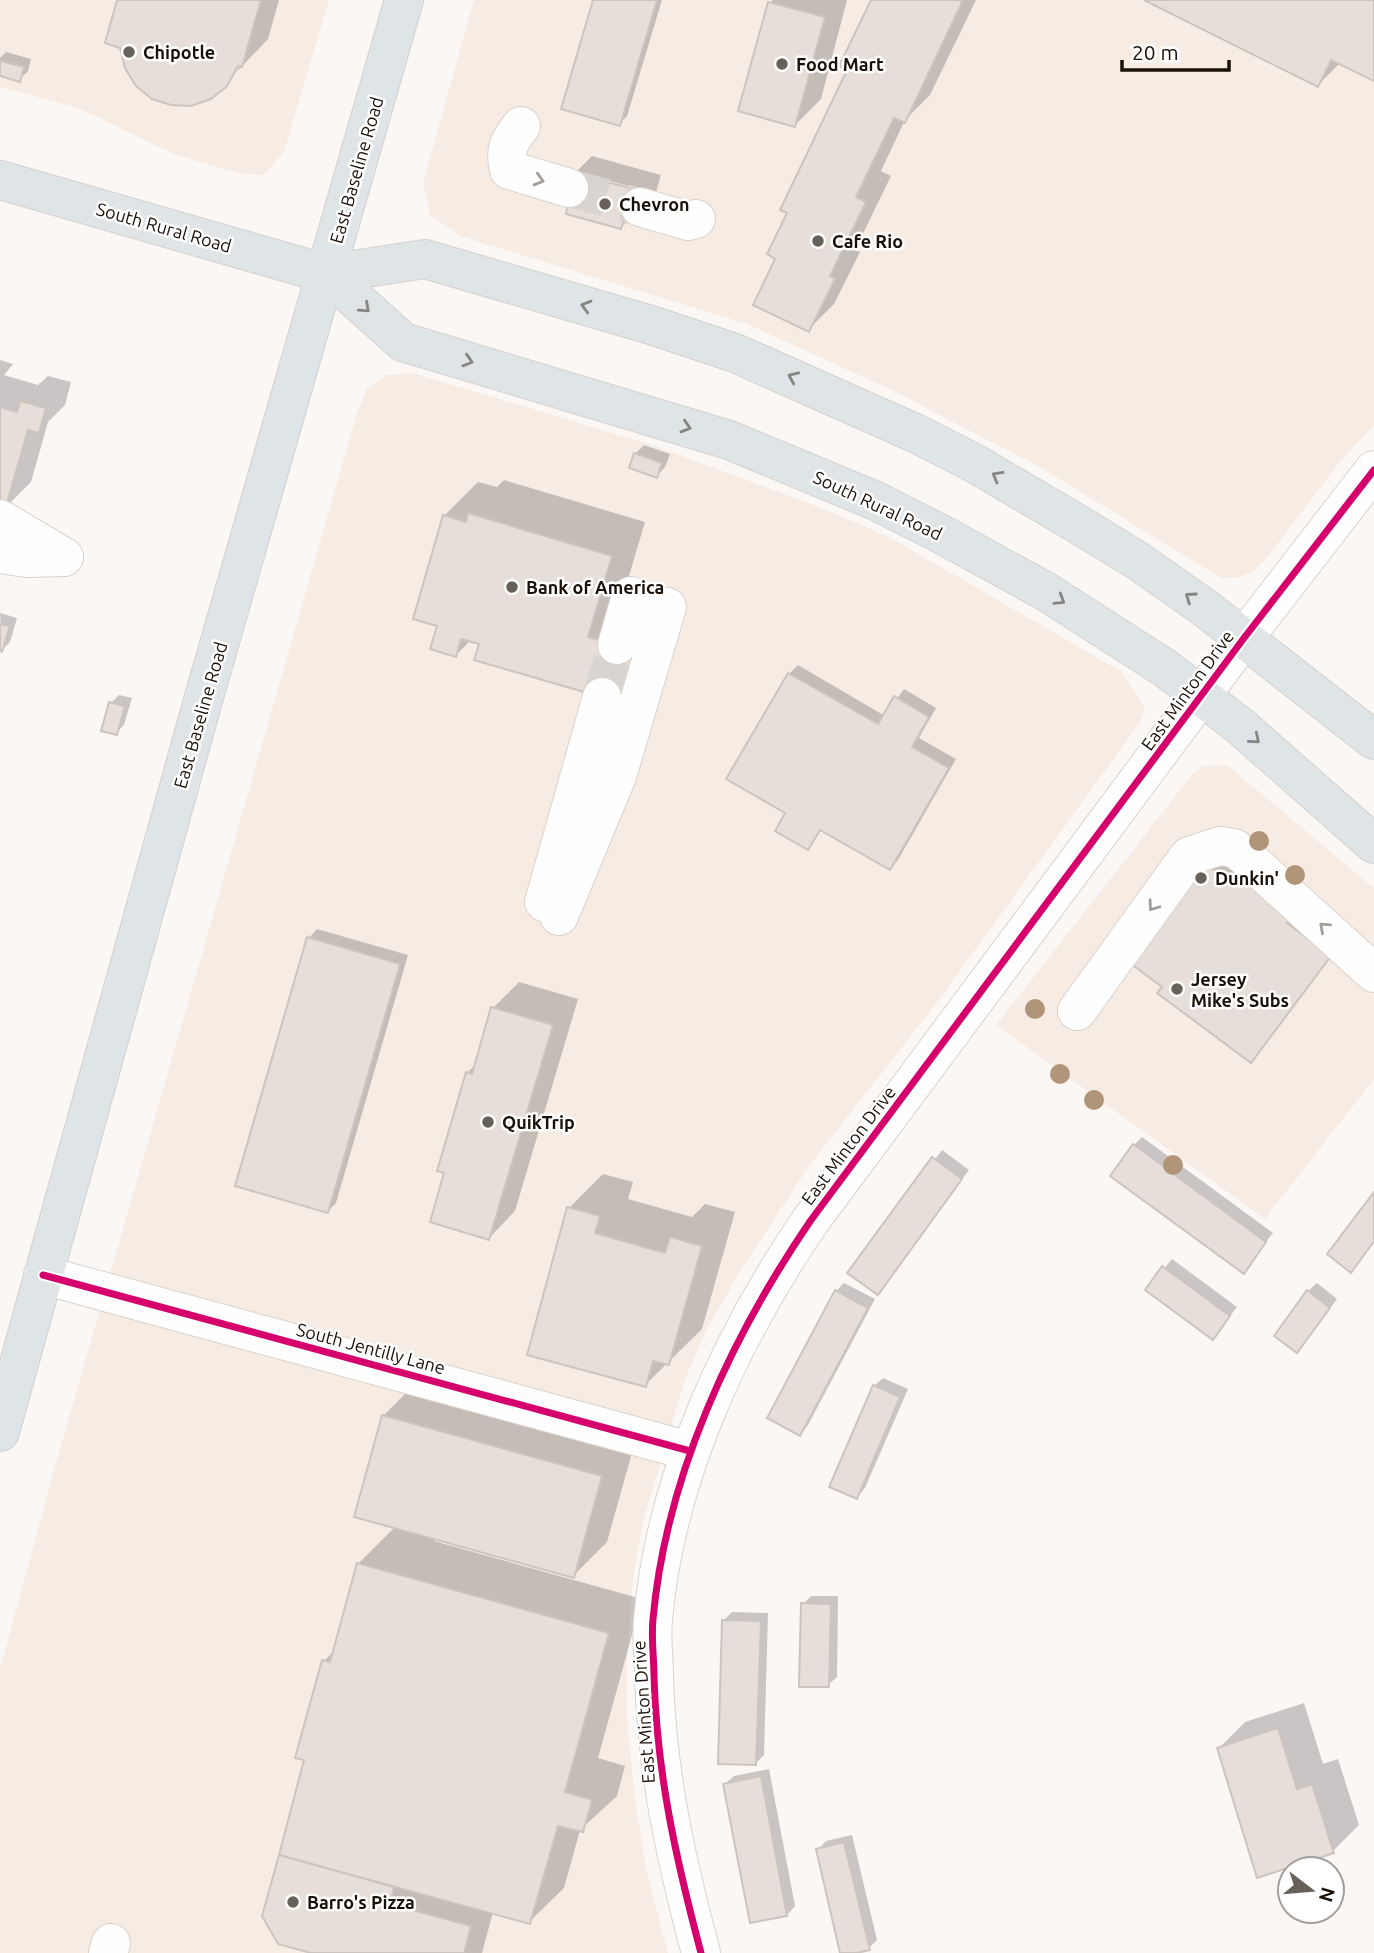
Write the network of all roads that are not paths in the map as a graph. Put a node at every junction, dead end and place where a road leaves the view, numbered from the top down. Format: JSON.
{"nodes":[{"id":1,"x":404,"y":0,"type":"edge"},
{"id":2,"x":521,"y":126,"type":"dead end"},
{"id":3,"x":0,"y":180,"type":"edge"},
{"id":4,"x":569,"y":188,"type":"tunnel mouth"},
{"id":5,"x":640,"y":207,"type":"tunnel mouth"},
{"id":6,"x":696,"y":219,"type":"dead end"},
{"id":7,"x":327,"y":274,"type":"junction"},
{"id":8,"x":1374,"y":470,"type":"edge"},
{"id":9,"x":0,"y":519,"type":"edge"},
{"id":10,"x":0,"y":541,"type":"edge"},
{"id":11,"x":0,"y":554,"type":"edge"},
{"id":12,"x":64,"y":557,"type":"junction"},
{"id":13,"x":1244,"y":638,"type":"junction"},
{"id":14,"x":625,"y":647,"type":"tunnel mouth"},
{"id":15,"x":1202,"y":696,"type":"junction"},
{"id":16,"x":610,"y":699,"type":"tunnel mouth"},
{"id":17,"x":1374,"y":740,"type":"edge"},
{"id":18,"x":1374,"y":845,"type":"edge"},
{"id":19,"x":1374,"y":973,"type":"edge"},
{"id":20,"x":1077,"y":1011,"type":"dead end"},
{"id":21,"x":43,"y":1275,"type":"junction"},
{"id":22,"x":0,"y":1432,"type":"edge"},
{"id":23,"x":690,"y":1451,"type":"junction"},
{"id":24,"x":701,"y":1953,"type":"edge"}],
"edges":[{"from":1,"to":7,"type":"main road","name":"East Baseline Road"},
{"from":2,"to":4,"type":"street","one_way":true},
{"from":3,"to":7,"type":"main road","name":"South Rural Road"},
{"from":5,"to":6,"type":"street"},
{"from":13,"to":7,"type":"main road","name":"South Rural Road","one_way":true},
{"from":7,"to":15,"type":"main road","name":"South Rural Road","one_way":true},
{"from":7,"to":21,"type":"main road","name":"East Baseline Road"},
{"from":8,"to":13,"type":"street","name":"East Minton Drive"},
{"from":9,"to":12,"type":"street"},
{"from":10,"to":12,"type":"street"},
{"from":11,"to":12,"type":"street"},
{"from":13,"to":15,"type":"street","name":"East Minton Drive"},
{"from":13,"to":17,"type":"main road","name":"South Rural Road"},
{"from":14,"to":16,"type":"street"},
{"from":15,"to":18,"type":"main road","name":"South Rural Road","one_way":true},
{"from":15,"to":23,"type":"street","name":"East Minton Drive"},
{"from":19,"to":20,"type":"street","one_way":true},
{"from":21,"to":22,"type":"main road","name":"East Baseline Road"},
{"from":21,"to":23,"type":"street","name":"South Jentilly Lane"},
{"from":23,"to":24,"type":"street","name":"East Minton Drive"}]}
